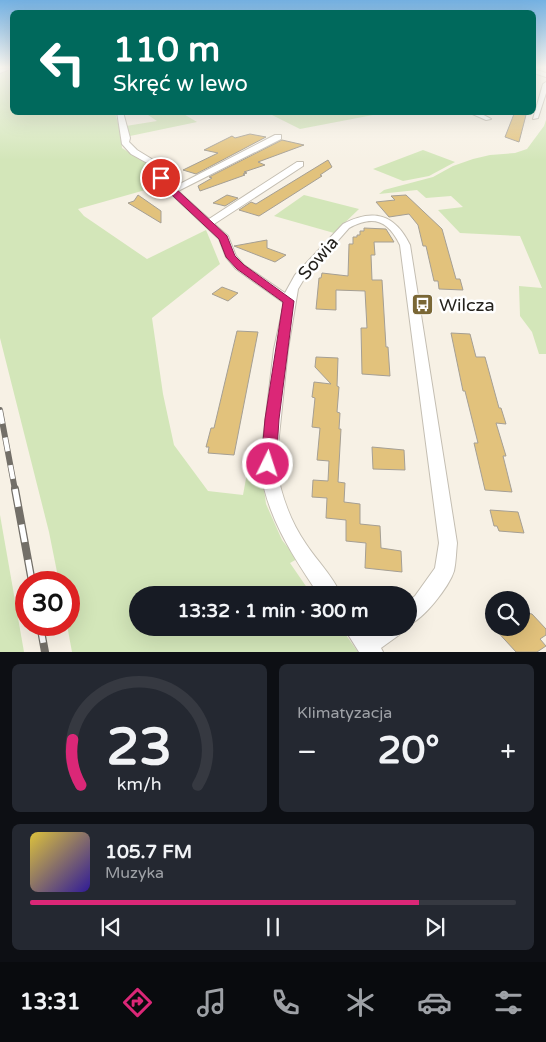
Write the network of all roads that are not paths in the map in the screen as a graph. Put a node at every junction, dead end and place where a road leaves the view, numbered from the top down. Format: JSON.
{"nodes":[{"id":1,"x":541,"y":98,"type":"edge"},
{"id":2,"x":121,"y":115,"type":"edge"},
{"id":3,"x":478,"y":115,"type":"edge"},
{"id":4,"x":536,"y":115,"type":"edge"},
{"id":5,"x":536,"y":115,"type":"edge"},
{"id":6,"x":535,"y":118,"type":"dead end"},
{"id":7,"x":488,"y":119,"type":"dead end"},
{"id":8,"x":278,"y":136,"type":"dead end"},
{"id":9,"x":300,"y":164,"type":"dead end"},
{"id":10,"x":172,"y":190,"type":"junction"},
{"id":11,"x":208,"y":224,"type":"junction"},
{"id":12,"x":289,"y":301,"type":"junction"},
{"id":13,"x":325,"y":586,"type":"edge"},
{"id":14,"x":417,"y":607,"type":"edge"},
{"id":15,"x":361,"y":636,"type":"edge"},
{"id":16,"x":383,"y":636,"type":"edge"},
{"id":17,"x":370,"y":648,"type":"edge"}],
"edges":[{"from":1,"to":4,"type":"street"},
{"from":2,"to":10,"type":"street"},
{"from":3,"to":7,"type":"street"},
{"from":5,"to":6,"type":"street"},
{"from":8,"to":10,"type":"street"},
{"from":9,"to":11,"type":"street"},
{"from":10,"to":11,"type":"street"},
{"from":11,"to":12,"type":"street"},
{"from":12,"to":13,"type":"street","name":"Sowia"},
{"from":12,"to":14,"type":"street","name":"Sowia"},
{"from":15,"to":17,"type":"street"},
{"from":16,"to":17,"type":"street"}]}
